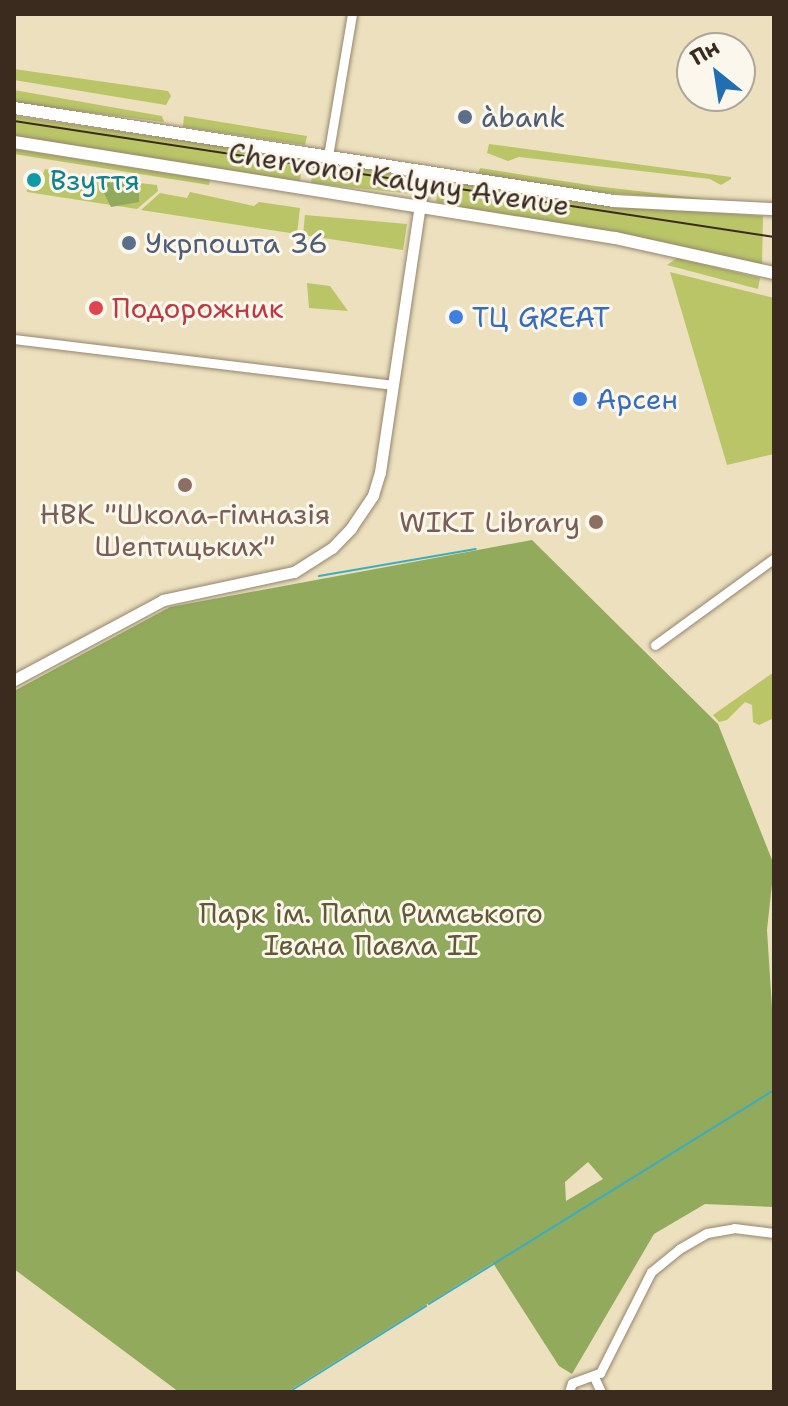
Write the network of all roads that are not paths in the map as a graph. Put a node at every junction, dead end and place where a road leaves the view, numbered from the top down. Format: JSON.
{"nodes":[{"id":1,"x":352,"y":14,"type":"edge"},
{"id":2,"x":14,"y":108,"type":"edge"},
{"id":3,"x":14,"y":142,"type":"edge"},
{"id":4,"x":328,"y":156,"type":"junction"},
{"id":5,"x":425,"y":171,"type":"junction"},
{"id":6,"x":420,"y":205,"type":"junction"},
{"id":7,"x":774,"y":209,"type":"edge"},
{"id":8,"x":774,"y":273,"type":"edge"},
{"id":9,"x":14,"y":339,"type":"edge"},
{"id":10,"x":393,"y":385,"type":"junction"},
{"id":11,"x":773,"y":559,"type":"edge"},
{"id":12,"x":655,"y":645,"type":"dead end"},
{"id":13,"x":14,"y":680,"type":"edge"},
{"id":14,"x":774,"y":1233,"type":"edge"},
{"id":15,"x":594,"y":1378,"type":"junction"},
{"id":16,"x":571,"y":1387,"type":"edge"},
{"id":17,"x":601,"y":1392,"type":"edge"}],
"edges":[{"from":1,"to":4,"type":"street"},
{"from":2,"to":4,"type":"main road","name":"Chervonoi Kalyny Avenue"},
{"from":3,"to":6,"type":"main road","name":"Chervonoi Kalyny Avenue"},
{"from":4,"to":5,"type":"main road","name":"Chervonoi Kalyny Avenue"},
{"from":5,"to":6,"type":"main road"},
{"from":5,"to":7,"type":"main road","name":"Chervonoi Kalyny Avenue"},
{"from":6,"to":8,"type":"main road","name":"Chervonoi Kalyny Avenue"},
{"from":6,"to":10,"type":"street"},
{"from":9,"to":10,"type":"street"},
{"from":10,"to":13,"type":"street"},
{"from":11,"to":12,"type":"street"},
{"from":14,"to":15,"type":"street"},
{"from":15,"to":16,"type":"street"},
{"from":15,"to":17,"type":"street"}]}
